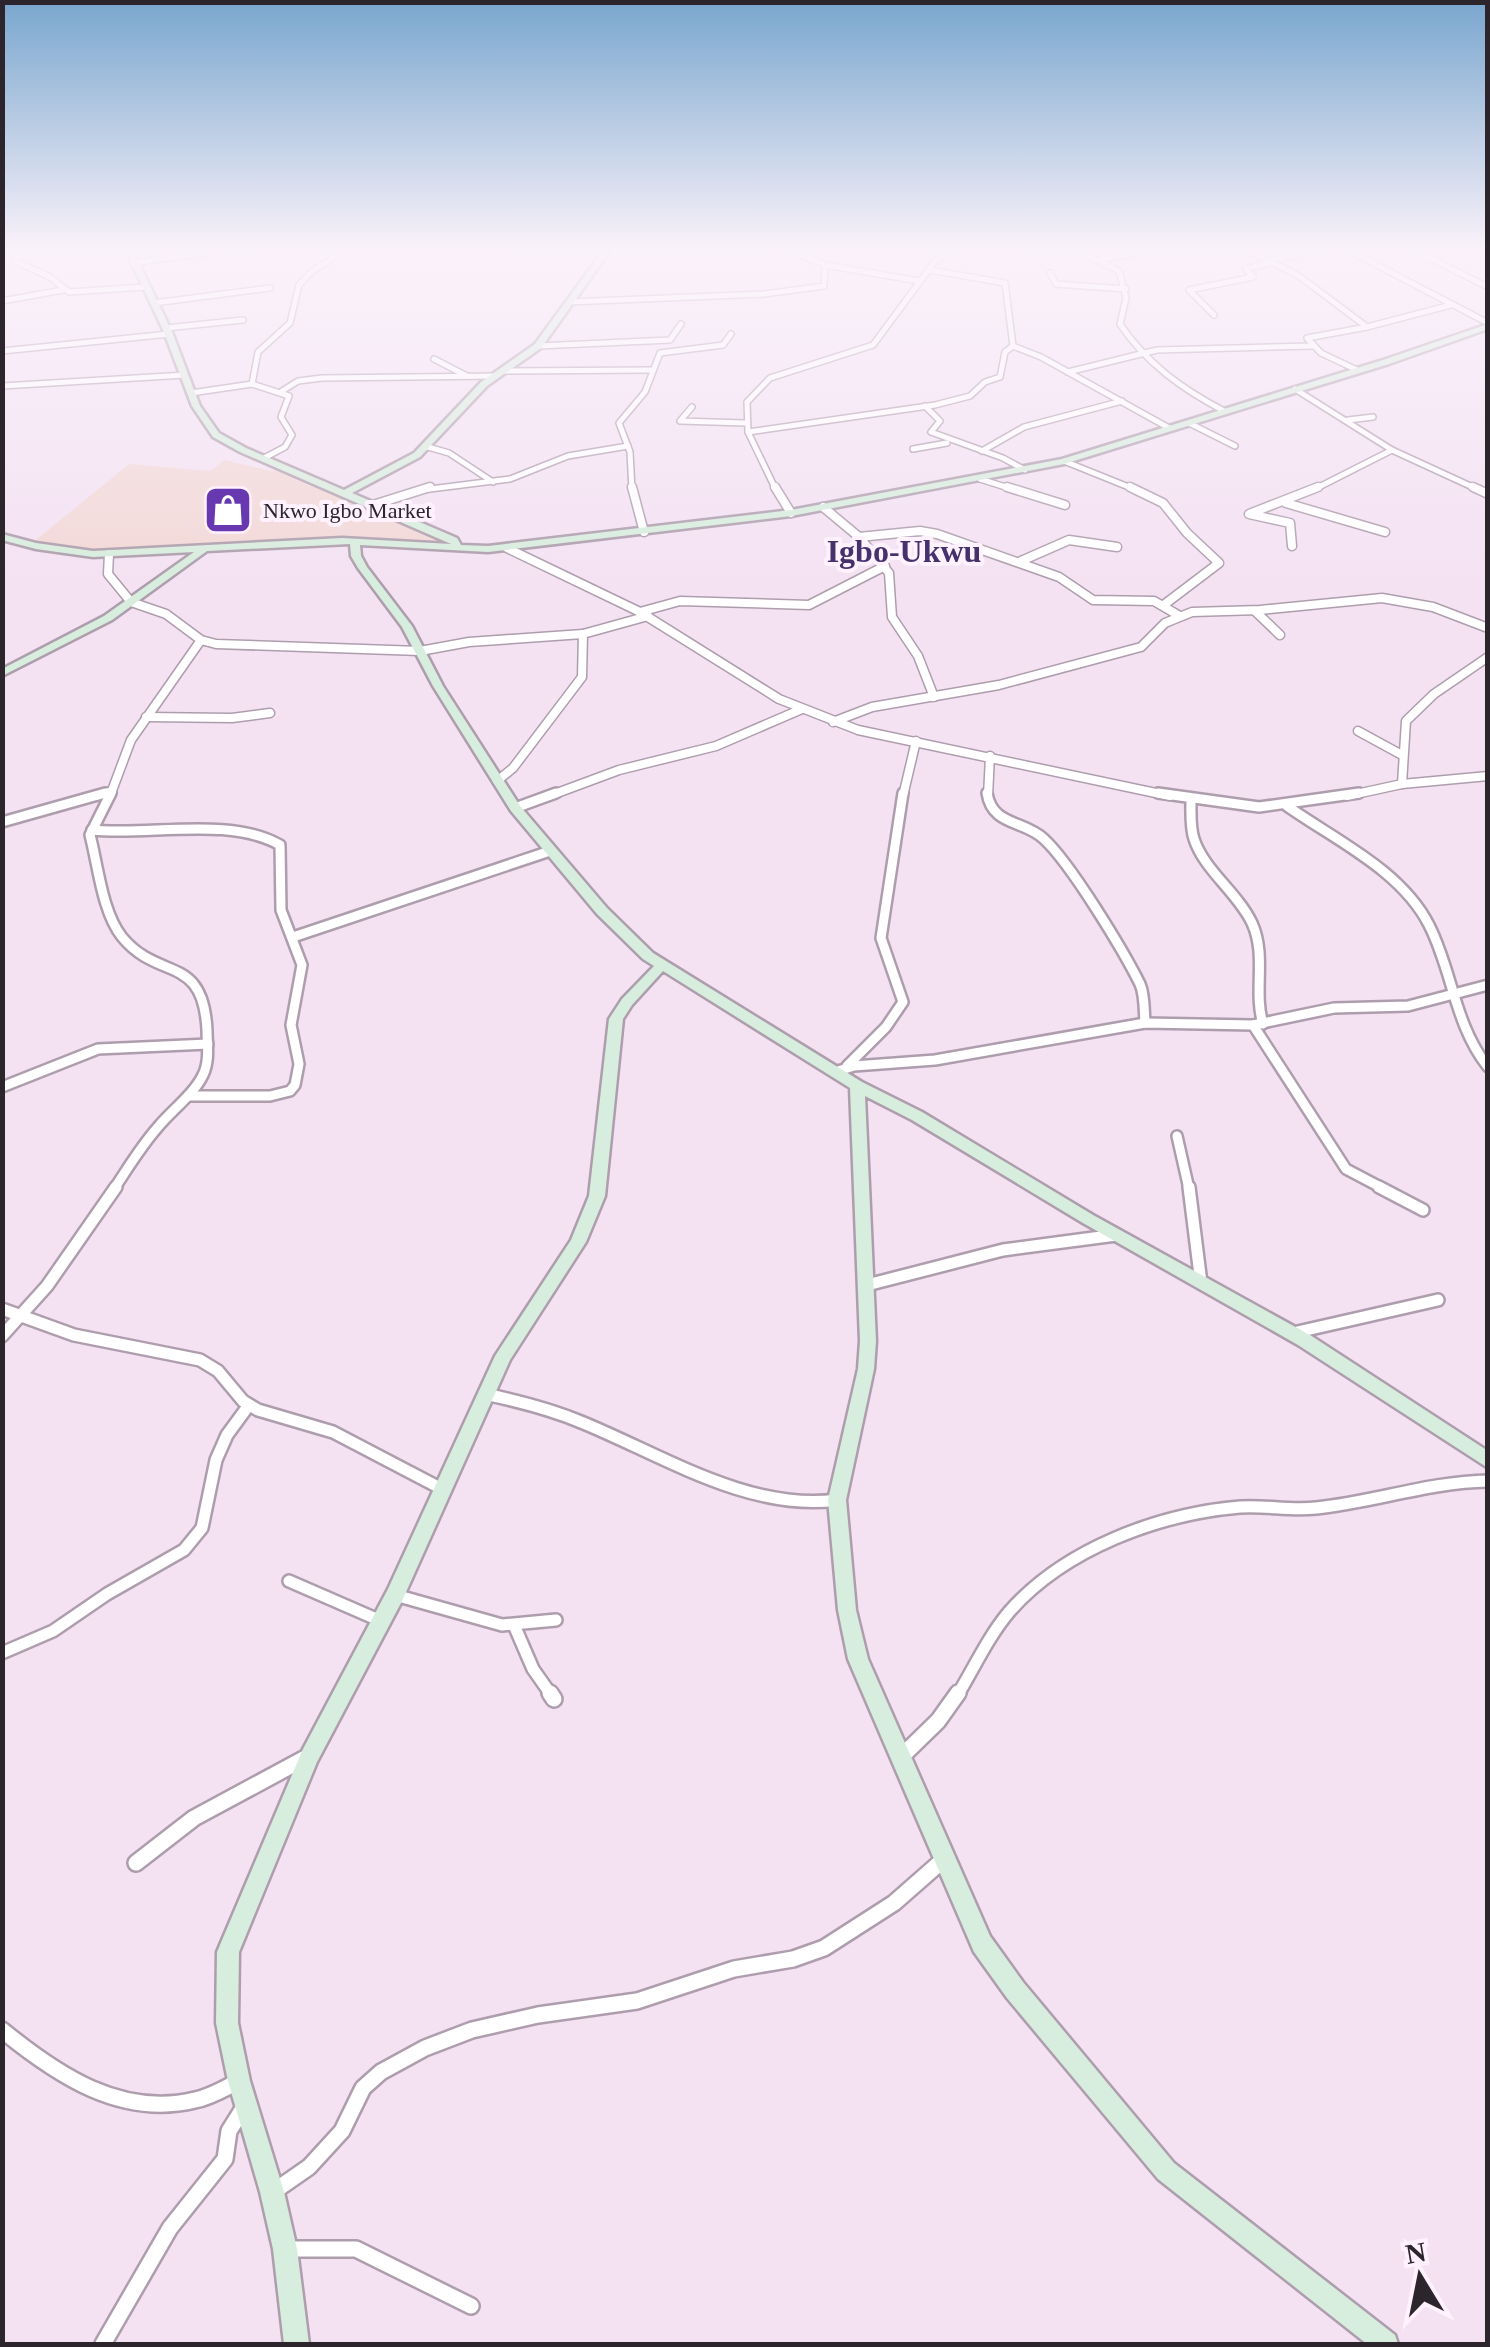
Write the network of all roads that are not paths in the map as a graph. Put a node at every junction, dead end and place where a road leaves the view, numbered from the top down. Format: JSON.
{"nodes":[{"id":1,"x":178,"y":361,"type":"edge"},
{"id":2,"x":256,"y":361,"type":"edge"},
{"id":3,"x":437,"y":361,"type":"edge"},
{"id":4,"x":518,"y":361,"type":"edge"},
{"id":5,"x":656,"y":361,"type":"edge"},
{"id":6,"x":825,"y":361,"type":"edge"},
{"id":7,"x":1003,"y":361,"type":"edge"},
{"id":8,"x":1042,"y":361,"type":"edge"},
{"id":9,"x":1109,"y":361,"type":"edge"},
{"id":10,"x":1151,"y":361,"type":"edge"},
{"id":11,"x":1339,"y":361,"type":"edge"},
{"id":12,"x":1383,"y":361,"type":"edge"},
{"id":13,"x":651,"y":370,"type":"junction"},
{"id":14,"x":1356,"y":370,"type":"junction"},
{"id":15,"x":1066,"y":372,"type":"junction"},
{"id":16,"x":500,"y":373,"type":"junction"},
{"id":17,"x":184,"y":375,"type":"junction"},
{"id":18,"x":467,"y":376,"type":"junction"},
{"id":19,"x":252,"y":384,"type":"junction"},
{"id":20,"x":2,"y":386,"type":"edge"},
{"id":21,"x":1295,"y":389,"type":"junction"},
{"id":22,"x":282,"y":391,"type":"junction"},
{"id":23,"x":191,"y":393,"type":"junction"},
{"id":24,"x":1122,"y":400,"type":"junction"},
{"id":25,"x":692,"y":406,"type":"dead end"},
{"id":26,"x":925,"y":406,"type":"junction"},
{"id":27,"x":1224,"y":411,"type":"junction"},
{"id":28,"x":1372,"y":417,"type":"dead end"},
{"id":29,"x":1347,"y":420,"type":"junction"},
{"id":30,"x":745,"y":423,"type":"junction"},
{"id":31,"x":1189,"y":423,"type":"junction"},
{"id":32,"x":1169,"y":428,"type":"junction"},
{"id":33,"x":748,"y":432,"type":"junction"},
{"id":34,"x":948,"y":443,"type":"junction"},
{"id":35,"x":428,"y":446,"type":"junction"},
{"id":36,"x":628,"y":446,"type":"junction"},
{"id":37,"x":1235,"y":446,"type":"dead end"},
{"id":38,"x":914,"y":449,"type":"dead end"},
{"id":39,"x":1392,"y":450,"type":"junction"},
{"id":40,"x":982,"y":451,"type":"junction"},
{"id":41,"x":264,"y":458,"type":"junction"},
{"id":42,"x":1064,"y":460,"type":"junction"},
{"id":43,"x":1025,"y":470,"type":"junction"},
{"id":44,"x":980,"y":479,"type":"junction"},
{"id":45,"x":493,"y":482,"type":"junction"},
{"id":46,"x":347,"y":492,"type":"junction"},
{"id":47,"x":1488,"y":494,"type":"edge"},
{"id":48,"x":1285,"y":502,"type":"junction"},
{"id":49,"x":1065,"y":504,"type":"dead end"},
{"id":50,"x":373,"y":505,"type":"junction"},
{"id":51,"x":823,"y":507,"type":"junction"},
{"id":52,"x":791,"y":513,"type":"junction"},
{"id":53,"x":644,"y":532,"type":"junction"},
{"id":54,"x":1386,"y":532,"type":"dead end"},
{"id":55,"x":859,"y":536,"type":"junction"},
{"id":56,"x":2,"y":537,"type":"edge"},
{"id":57,"x":355,"y":541,"type":"junction"},
{"id":58,"x":447,"y":543,"type":"junction"},
{"id":59,"x":1292,"y":546,"type":"dead end"},
{"id":60,"x":1117,"y":547,"type":"dead end"},
{"id":61,"x":205,"y":548,"type":"junction"},
{"id":62,"x":507,"y":548,"type":"junction"},
{"id":63,"x":109,"y":554,"type":"junction"},
{"id":64,"x":1022,"y":561,"type":"junction"},
{"id":65,"x":885,"y":566,"type":"junction"},
{"id":66,"x":132,"y":602,"type":"junction"},
{"id":67,"x":1164,"y":604,"type":"junction"},
{"id":68,"x":1255,"y":611,"type":"junction"},
{"id":69,"x":644,"y":614,"type":"junction"},
{"id":70,"x":1178,"y":615,"type":"junction"},
{"id":71,"x":1488,"y":628,"type":"edge"},
{"id":72,"x":583,"y":634,"type":"junction"},
{"id":73,"x":1280,"y":635,"type":"dead end"},
{"id":74,"x":201,"y":640,"type":"junction"},
{"id":75,"x":420,"y":651,"type":"junction"},
{"id":76,"x":1488,"y":656,"type":"edge"},
{"id":77,"x":2,"y":673,"type":"edge"},
{"id":78,"x":934,"y":698,"type":"junction"},
{"id":79,"x":802,"y":709,"type":"junction"},
{"id":80,"x":270,"y":713,"type":"dead end"},
{"id":81,"x":146,"y":717,"type":"junction"},
{"id":82,"x":832,"y":722,"type":"junction"},
{"id":83,"x":1358,"y":732,"type":"dead end"},
{"id":84,"x":916,"y":741,"type":"junction"},
{"id":85,"x":1402,"y":755,"type":"junction"},
{"id":86,"x":990,"y":756,"type":"junction"},
{"id":87,"x":1488,"y":776,"type":"edge"},
{"id":88,"x":497,"y":781,"type":"junction"},
{"id":89,"x":1402,"y":784,"type":"junction"},
{"id":90,"x":112,"y":791,"type":"junction"},
{"id":91,"x":1191,"y":800,"type":"junction"},
{"id":92,"x":1287,"y":806,"type":"junction"},
{"id":93,"x":514,"y":808,"type":"junction"},
{"id":94,"x":2,"y":822,"type":"edge"},
{"id":95,"x":92,"y":830,"type":"junction"},
{"id":96,"x":550,"y":851,"type":"junction"},
{"id":97,"x":294,"y":937,"type":"junction"},
{"id":98,"x":661,"y":966,"type":"junction"},
{"id":99,"x":1488,"y":985,"type":"edge"},
{"id":100,"x":1451,"y":995,"type":"junction"},
{"id":101,"x":1145,"y":1023,"type":"junction"},
{"id":102,"x":1258,"y":1024,"type":"junction"},
{"id":103,"x":208,"y":1044,"type":"junction"},
{"id":104,"x":1488,"y":1068,"type":"edge"},
{"id":105,"x":840,"y":1069,"type":"junction"},
{"id":106,"x":857,"y":1086,"type":"junction"},
{"id":107,"x":2,"y":1087,"type":"edge"},
{"id":108,"x":188,"y":1096,"type":"junction"},
{"id":109,"x":1176,"y":1136,"type":"dead end"},
{"id":110,"x":1423,"y":1210,"type":"dead end"},
{"id":111,"x":1116,"y":1235,"type":"junction"},
{"id":112,"x":1201,"y":1283,"type":"junction"},
{"id":113,"x":867,"y":1285,"type":"junction"},
{"id":114,"x":1438,"y":1300,"type":"dead end"},
{"id":115,"x":2,"y":1309,"type":"edge"},
{"id":116,"x":20,"y":1319,"type":"junction"},
{"id":117,"x":1291,"y":1333,"type":"junction"},
{"id":118,"x":2,"y":1336,"type":"edge"},
{"id":119,"x":485,"y":1394,"type":"junction"},
{"id":120,"x":249,"y":1405,"type":"junction"},
{"id":121,"x":1488,"y":1461,"type":"edge"},
{"id":122,"x":1488,"y":1481,"type":"edge"},
{"id":123,"x":442,"y":1489,"type":"junction"},
{"id":124,"x":837,"y":1500,"type":"junction"},
{"id":125,"x":289,"y":1581,"type":"dead end"},
{"id":126,"x":395,"y":1596,"type":"junction"},
{"id":127,"x":556,"y":1620,"type":"dead end"},
{"id":128,"x":381,"y":1622,"type":"junction"},
{"id":129,"x":514,"y":1625,"type":"junction"},
{"id":130,"x":2,"y":1652,"type":"edge"},
{"id":131,"x":554,"y":1700,"type":"dead end"},
{"id":132,"x":310,"y":1756,"type":"junction"},
{"id":133,"x":900,"y":1757,"type":"junction"},
{"id":134,"x":943,"y":1860,"type":"junction"},
{"id":135,"x":136,"y":1864,"type":"dead end"},
{"id":136,"x":2,"y":2030,"type":"edge"},
{"id":137,"x":239,"y":2081,"type":"junction"},
{"id":138,"x":246,"y":2105,"type":"junction"},
{"id":139,"x":272,"y":2192,"type":"junction"},
{"id":140,"x":284,"y":2249,"type":"junction"},
{"id":141,"x":471,"y":2306,"type":"dead end"},
{"id":142,"x":103,"y":2344,"type":"edge"},
{"id":143,"x":296,"y":2344,"type":"edge"},
{"id":144,"x":1386,"y":2344,"type":"edge"}],
"edges":[{"from":1,"to":17,"type":"main road"},
{"from":2,"to":19,"type":"street"},
{"from":3,"to":18,"type":"street"},
{"from":4,"to":16,"type":"main road"},
{"from":5,"to":13,"type":"street"},
{"from":6,"to":30,"type":"street"},
{"from":7,"to":26,"type":"street"},
{"from":8,"to":15,"type":"street"},
{"from":9,"to":15,"type":"street"},
{"from":10,"to":27,"type":"street"},
{"from":11,"to":14,"type":"street"},
{"from":12,"to":14,"type":"main road"},
{"from":13,"to":16,"type":"street"},
{"from":13,"to":36,"type":"street"},
{"from":14,"to":21,"type":"main road"},
{"from":15,"to":24,"type":"street"},
{"from":16,"to":18,"type":"street"},
{"from":16,"to":35,"type":"main road"},
{"from":17,"to":20,"type":"street"},
{"from":17,"to":23,"type":"main road"},
{"from":18,"to":22,"type":"street"},
{"from":19,"to":22,"type":"street"},
{"from":19,"to":23,"type":"street"},
{"from":21,"to":27,"type":"main road"},
{"from":21,"to":29,"type":"street"},
{"from":22,"to":41,"type":"street"},
{"from":23,"to":41,"type":"main road"},
{"from":24,"to":32,"type":"street"},
{"from":24,"to":40,"type":"street"},
{"from":25,"to":30,"type":"street"},
{"from":26,"to":33,"type":"street"},
{"from":26,"to":34,"type":"street"},
{"from":27,"to":31,"type":"main road"},
{"from":28,"to":29,"type":"street"},
{"from":29,"to":39,"type":"street"},
{"from":30,"to":33,"type":"street"},
{"from":31,"to":32,"type":"main road"},
{"from":31,"to":37,"type":"street"},
{"from":32,"to":42,"type":"main road"},
{"from":33,"to":52,"type":"street"},
{"from":34,"to":38,"type":"street"},
{"from":34,"to":40,"type":"street"},
{"from":35,"to":45,"type":"street"},
{"from":35,"to":46,"type":"main road"},
{"from":36,"to":45,"type":"street"},
{"from":36,"to":53,"type":"street"},
{"from":39,"to":47,"type":"street"},
{"from":39,"to":48,"type":"street"},
{"from":40,"to":43,"type":"street"},
{"from":41,"to":46,"type":"main road"},
{"from":42,"to":43,"type":"main road"},
{"from":42,"to":67,"type":"street"},
{"from":43,"to":44,"type":"main road"},
{"from":44,"to":49,"type":"street"},
{"from":44,"to":51,"type":"main road"},
{"from":45,"to":50,"type":"street"},
{"from":46,"to":50,"type":"main road"},
{"from":48,"to":54,"type":"street"},
{"from":48,"to":59,"type":"street"},
{"from":50,"to":58,"type":"main road"},
{"from":51,"to":52,"type":"main road"},
{"from":51,"to":55,"type":"street"},
{"from":52,"to":53,"type":"main road"},
{"from":53,"to":62,"type":"main road"},
{"from":55,"to":64,"type":"street"},
{"from":55,"to":65,"type":"street"},
{"from":56,"to":63,"type":"main road"},
{"from":57,"to":58,"type":"main road"},
{"from":57,"to":61,"type":"main road"},
{"from":57,"to":75,"type":"main road"},
{"from":58,"to":62,"type":"main road"},
{"from":60,"to":64,"type":"street"},
{"from":61,"to":63,"type":"main road"},
{"from":61,"to":66,"type":"main road"},
{"from":62,"to":69,"type":"street"},
{"from":63,"to":66,"type":"street"},
{"from":64,"to":67,"type":"street"},
{"from":65,"to":69,"type":"street"},
{"from":65,"to":78,"type":"street"},
{"from":66,"to":74,"type":"street"},
{"from":66,"to":77,"type":"main road"},
{"from":67,"to":70,"type":"street"},
{"from":68,"to":70,"type":"street"},
{"from":68,"to":71,"type":"street"},
{"from":68,"to":73,"type":"street"},
{"from":69,"to":72,"type":"street"},
{"from":69,"to":79,"type":"street"},
{"from":70,"to":78,"type":"street"},
{"from":72,"to":75,"type":"street"},
{"from":72,"to":88,"type":"street"},
{"from":74,"to":75,"type":"street"},
{"from":74,"to":81,"type":"street"},
{"from":75,"to":88,"type":"main road"},
{"from":76,"to":85,"type":"street"},
{"from":78,"to":82,"type":"street"},
{"from":79,"to":82,"type":"street"},
{"from":79,"to":93,"type":"street"},
{"from":80,"to":81,"type":"street"},
{"from":81,"to":90,"type":"street"},
{"from":82,"to":84,"type":"street"},
{"from":83,"to":85,"type":"street"},
{"from":84,"to":86,"type":"street"},
{"from":84,"to":105,"type":"street"},
{"from":85,"to":89,"type":"street"},
{"from":86,"to":91,"type":"street"},
{"from":86,"to":101,"type":"street"},
{"from":87,"to":89,"type":"street"},
{"from":88,"to":93,"type":"main road"},
{"from":89,"to":92,"type":"street"},
{"from":90,"to":94,"type":"street"},
{"from":90,"to":95,"type":"street"},
{"from":91,"to":92,"type":"street"},
{"from":91,"to":102,"type":"street"},
{"from":92,"to":100,"type":"street"},
{"from":93,"to":96,"type":"main road"},
{"from":95,"to":97,"type":"street"},
{"from":95,"to":103,"type":"street"},
{"from":96,"to":97,"type":"street"},
{"from":96,"to":98,"type":"main road"},
{"from":97,"to":108,"type":"street"},
{"from":98,"to":105,"type":"main road"},
{"from":98,"to":119,"type":"main road"},
{"from":99,"to":100,"type":"street"},
{"from":100,"to":102,"type":"street"},
{"from":100,"to":104,"type":"street"},
{"from":101,"to":102,"type":"street"},
{"from":101,"to":105,"type":"street"},
{"from":102,"to":110,"type":"street"},
{"from":103,"to":107,"type":"street"},
{"from":103,"to":108,"type":"street"},
{"from":105,"to":106,"type":"main road"},
{"from":106,"to":111,"type":"main road"},
{"from":106,"to":113,"type":"main road"},
{"from":108,"to":116,"type":"street"},
{"from":109,"to":112,"type":"street"},
{"from":111,"to":112,"type":"main road"},
{"from":111,"to":113,"type":"street"},
{"from":112,"to":117,"type":"main road"},
{"from":113,"to":124,"type":"main road"},
{"from":114,"to":117,"type":"street"},
{"from":115,"to":116,"type":"street"},
{"from":116,"to":118,"type":"street"},
{"from":116,"to":120,"type":"street"},
{"from":117,"to":121,"type":"main road"},
{"from":119,"to":123,"type":"main road"},
{"from":119,"to":124,"type":"street"},
{"from":120,"to":123,"type":"street"},
{"from":120,"to":130,"type":"street"},
{"from":122,"to":133,"type":"street"},
{"from":123,"to":126,"type":"main road"},
{"from":124,"to":133,"type":"main road"},
{"from":125,"to":128,"type":"street"},
{"from":126,"to":128,"type":"main road"},
{"from":126,"to":129,"type":"street"},
{"from":127,"to":129,"type":"street"},
{"from":128,"to":132,"type":"main road"},
{"from":129,"to":131,"type":"street"},
{"from":132,"to":135,"type":"street"},
{"from":132,"to":137,"type":"main road"},
{"from":133,"to":134,"type":"main road"},
{"from":134,"to":139,"type":"street"},
{"from":134,"to":144,"type":"main road"},
{"from":136,"to":137,"type":"street"},
{"from":137,"to":138,"type":"main road"},
{"from":138,"to":139,"type":"main road"},
{"from":138,"to":142,"type":"street"},
{"from":139,"to":140,"type":"main road"},
{"from":140,"to":141,"type":"street"},
{"from":140,"to":143,"type":"main road"}]}
